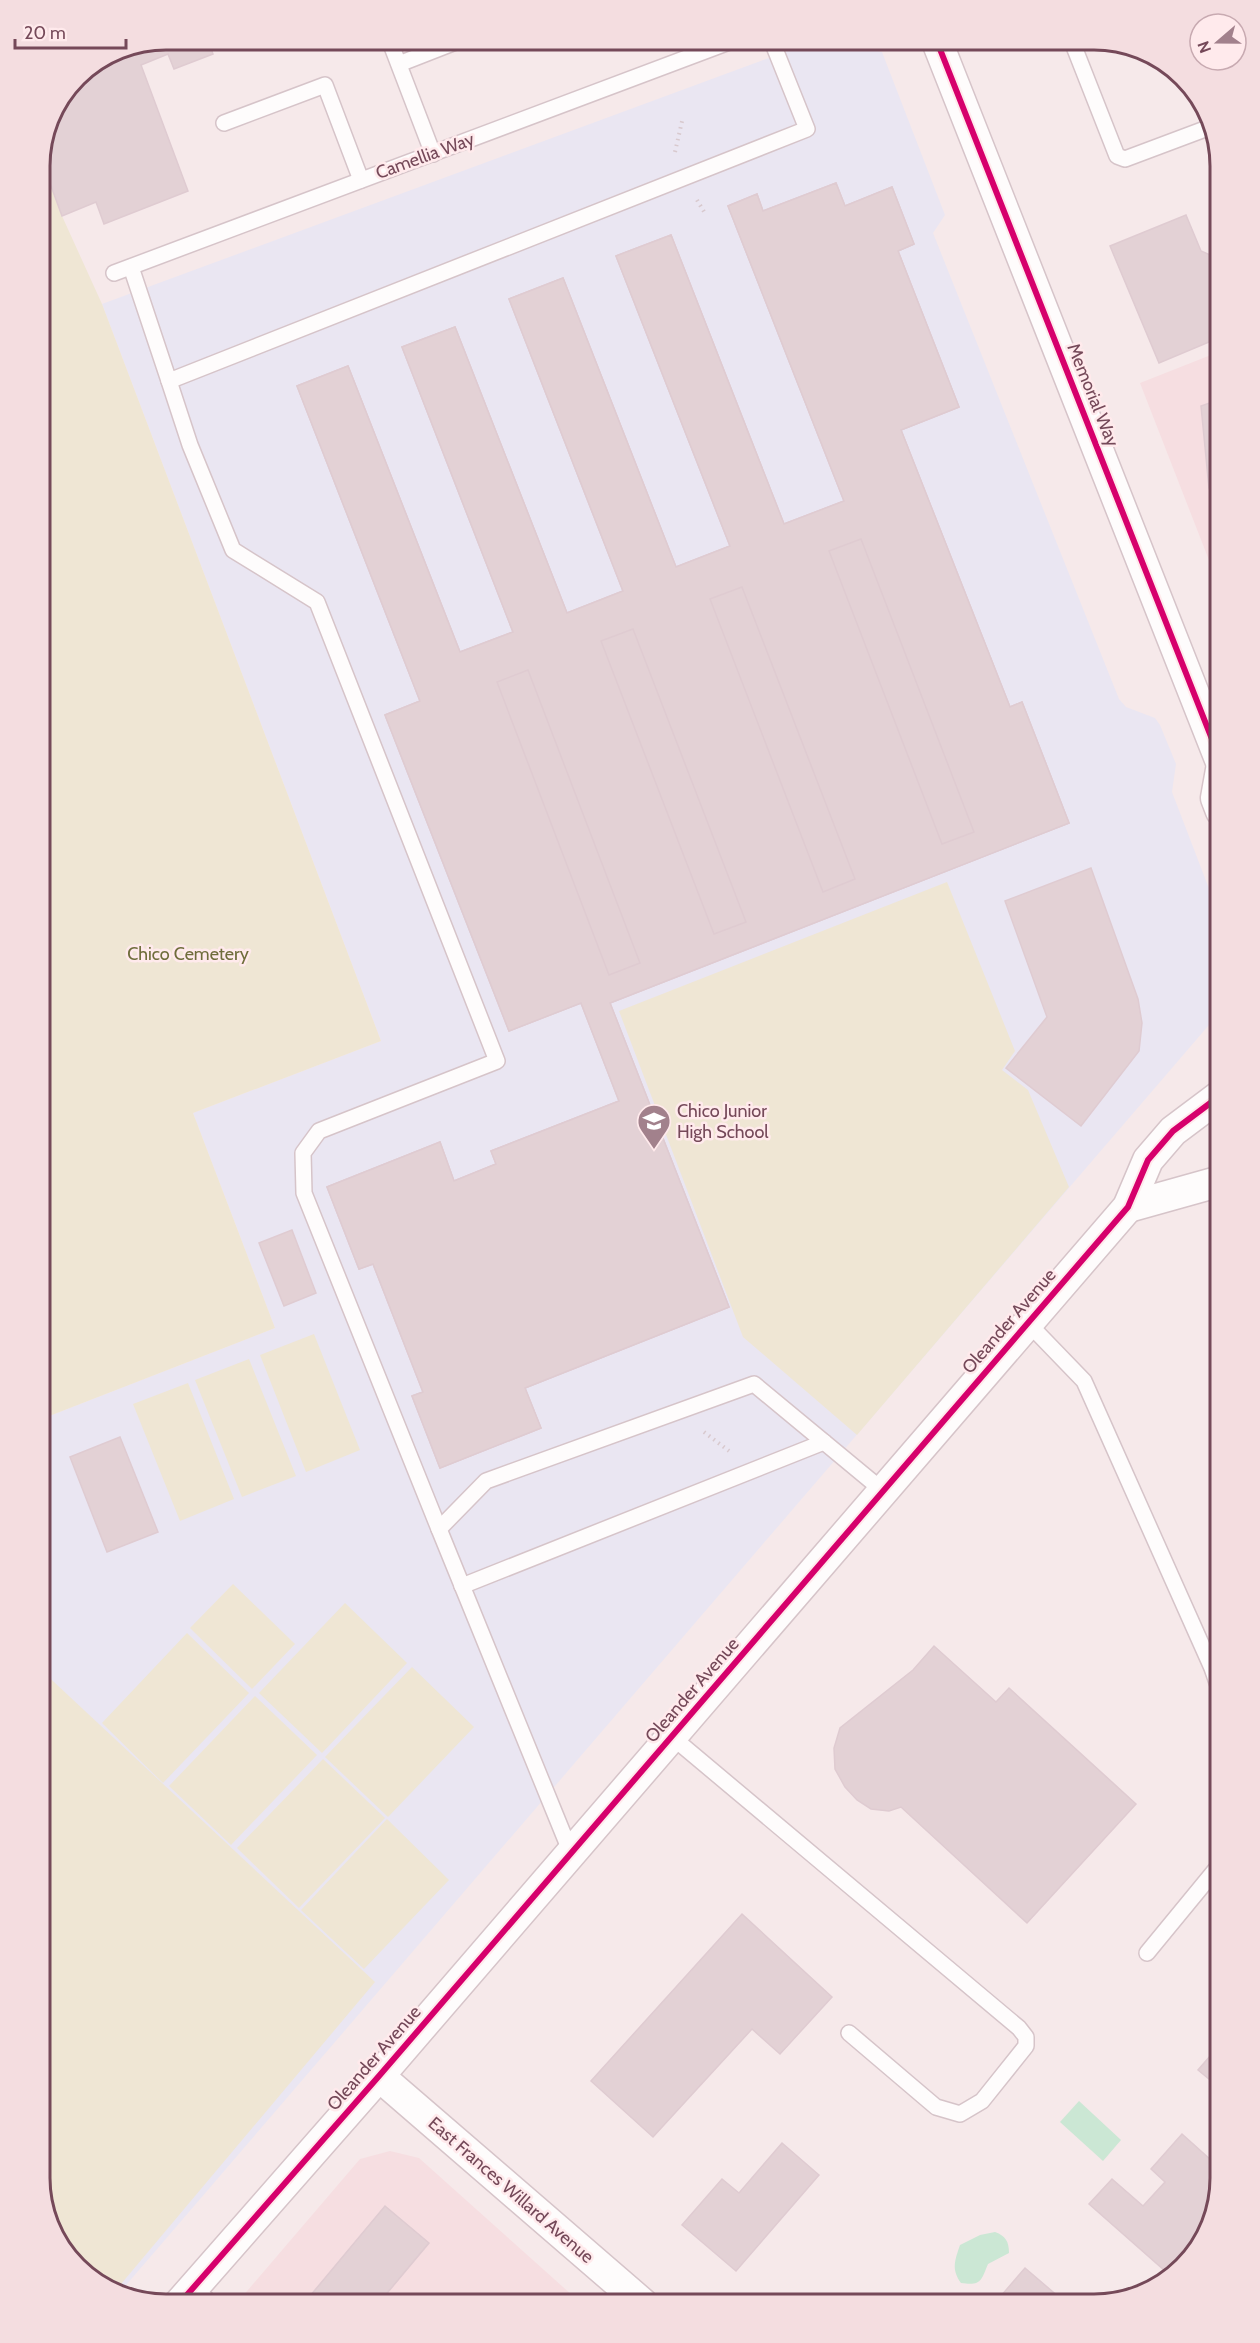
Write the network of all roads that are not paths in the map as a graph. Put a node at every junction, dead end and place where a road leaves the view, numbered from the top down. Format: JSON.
{"nodes":[{"id":1,"x":393,"y":50,"type":"edge"},
{"id":2,"x":435,"y":50,"type":"edge"},
{"id":3,"x":705,"y":50,"type":"edge"},
{"id":4,"x":775,"y":50,"type":"edge"},
{"id":5,"x":940,"y":50,"type":"edge"},
{"id":6,"x":1075,"y":50,"type":"edge"},
{"id":7,"x":399,"y":64,"type":"junction"},
{"id":8,"x":224,"y":123,"type":"dead end"},
{"id":9,"x":1205,"y":129,"type":"edge"},
{"id":10,"x":433,"y":154,"type":"junction"},
{"id":11,"x":361,"y":180,"type":"junction"},
{"id":12,"x":131,"y":267,"type":"junction"},
{"id":13,"x":114,"y":273,"type":"dead end"},
{"id":14,"x":169,"y":381,"type":"junction"},
{"id":15,"x":1210,"y":734,"type":"edge"},
{"id":16,"x":1210,"y":1103,"type":"edge"},
{"id":17,"x":1210,"y":1184,"type":"edge"},
{"id":18,"x":1128,"y":1207,"type":"junction"},
{"id":19,"x":1027,"y":1322,"type":"junction"},
{"id":20,"x":824,"y":1442,"type":"junction"},
{"id":21,"x":882,"y":1490,"type":"junction"},
{"id":22,"x":439,"y":1529,"type":"junction"},
{"id":23,"x":462,"y":1586,"type":"junction"},
{"id":24,"x":1210,"y":1664,"type":"edge"},
{"id":25,"x":671,"y":1736,"type":"junction"},
{"id":26,"x":571,"y":1852,"type":"junction"},
{"id":27,"x":1210,"y":1876,"type":"edge"},
{"id":28,"x":1147,"y":1953,"type":"dead end"},
{"id":29,"x":849,"y":2032,"type":"dead end"},
{"id":30,"x":379,"y":2076,"type":"junction"},
{"id":31,"x":199,"y":2293,"type":"edge"},
{"id":32,"x":631,"y":2294,"type":"edge"}],
"edges":[{"from":1,"to":7,"type":"lane"},
{"from":2,"to":7,"type":"lane"},
{"from":3,"to":10,"type":"lane","name":"Camellia Way"},
{"from":4,"to":14,"type":"lane"},
{"from":5,"to":15,"type":"street","name":"Memorial Way"},
{"from":6,"to":9,"type":"lane"},
{"from":7,"to":10,"type":"lane"},
{"from":8,"to":11,"type":"lane"},
{"from":10,"to":11,"type":"lane","name":"Camellia Way"},
{"from":11,"to":12,"type":"lane","name":"Camellia Way"},
{"from":12,"to":13,"type":"lane","name":"Camellia Way"},
{"from":12,"to":14,"type":"lane"},
{"from":14,"to":22,"type":"lane"},
{"from":16,"to":18,"type":"street","name":"Oleander Avenue"},
{"from":17,"to":18,"type":"street"},
{"from":18,"to":19,"type":"street","name":"Oleander Avenue"},
{"from":19,"to":21,"type":"street","name":"Oleander Avenue"},
{"from":19,"to":24,"type":"lane"},
{"from":20,"to":21,"type":"lane"},
{"from":20,"to":22,"type":"lane"},
{"from":20,"to":23,"type":"lane"},
{"from":21,"to":25,"type":"street","name":"Oleander Avenue"},
{"from":22,"to":23,"type":"lane"},
{"from":23,"to":26,"type":"lane"},
{"from":25,"to":26,"type":"street","name":"Oleander Avenue"},
{"from":25,"to":29,"type":"lane"},
{"from":26,"to":30,"type":"street","name":"Oleander Avenue"},
{"from":27,"to":28,"type":"lane"},
{"from":30,"to":31,"type":"street","name":"Oleander Avenue"},
{"from":30,"to":32,"type":"street","name":"East Frances Willard Avenue"}]}
